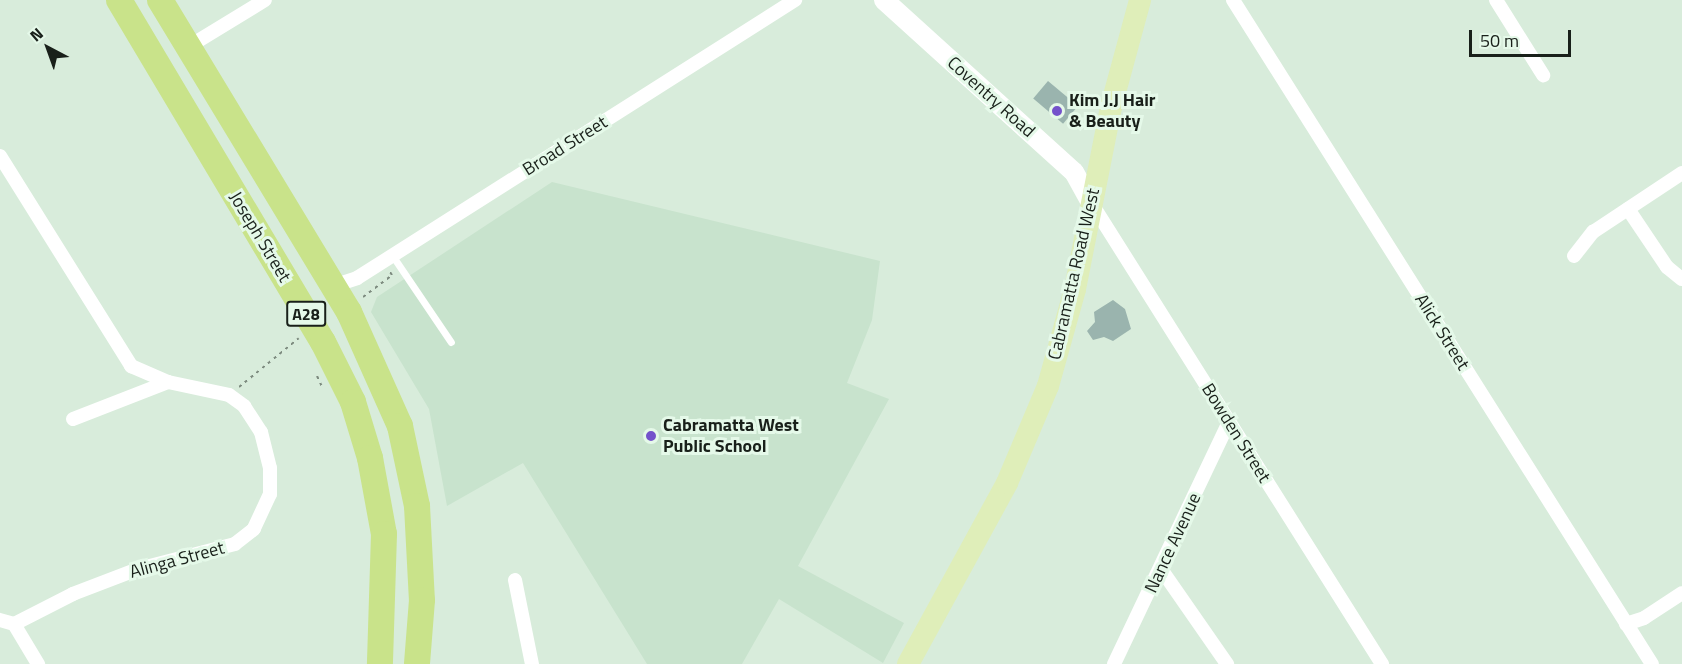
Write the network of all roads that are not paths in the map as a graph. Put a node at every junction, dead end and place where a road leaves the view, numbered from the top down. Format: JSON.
{"nodes":[{"id":1,"x":119,"y":0,"type":"edge"},
{"id":2,"x":160,"y":0,"type":"edge"},
{"id":3,"x":265,"y":0,"type":"edge"},
{"id":4,"x":795,"y":0,"type":"edge"},
{"id":5,"x":884,"y":0,"type":"edge"},
{"id":6,"x":1140,"y":0,"type":"edge"},
{"id":7,"x":1233,"y":0,"type":"edge"},
{"id":8,"x":1496,"y":0,"type":"edge"},
{"id":9,"x":188,"y":47,"type":"junction"},
{"id":10,"x":1542,"y":75,"type":"dead end"},
{"id":11,"x":0,"y":156,"type":"edge"},
{"id":12,"x":1682,"y":173,"type":"edge"},
{"id":13,"x":1090,"y":201,"type":"junction"},
{"id":14,"x":1628,"y":209,"type":"junction"},
{"id":15,"x":1574,"y":256,"type":"dead end"},
{"id":16,"x":390,"y":257,"type":"junction"},
{"id":17,"x":1682,"y":279,"type":"edge"},
{"id":18,"x":333,"y":285,"type":"junction"},
{"id":19,"x":451,"y":342,"type":"dead end"},
{"id":20,"x":168,"y":382,"type":"junction"},
{"id":21,"x":73,"y":419,"type":"dead end"},
{"id":22,"x":1229,"y":422,"type":"junction"},
{"id":23,"x":1161,"y":569,"type":"junction"},
{"id":24,"x":515,"y":580,"type":"dead end"},
{"id":25,"x":1682,"y":593,"type":"edge"},
{"id":26,"x":0,"y":620,"type":"edge"},
{"id":27,"x":14,"y":624,"type":"junction"},
{"id":28,"x":1626,"y":624,"type":"junction"},
{"id":29,"x":38,"y":664,"type":"edge"},
{"id":30,"x":380,"y":664,"type":"edge"},
{"id":31,"x":417,"y":664,"type":"edge"},
{"id":32,"x":532,"y":664,"type":"edge"},
{"id":33,"x":908,"y":664,"type":"edge"},
{"id":34,"x":1114,"y":664,"type":"edge"},
{"id":35,"x":1227,"y":664,"type":"edge"},
{"id":36,"x":1382,"y":664,"type":"edge"},
{"id":37,"x":1652,"y":664,"type":"edge"}],
"edges":[{"from":1,"to":30,"type":"highway","name":"Joseph Street","number":"A28"},
{"from":2,"to":9,"type":"highway","name":"Joseph Street","number":"A28"},
{"from":3,"to":9,"type":"street"},
{"from":4,"to":16,"type":"street","name":"Broad Street"},
{"from":5,"to":13,"type":"street","name":"Coventry Road"},
{"from":6,"to":13,"type":"main road","name":"Cabramatta Road West"},
{"from":7,"to":28,"type":"street","name":"Alick Street"},
{"from":8,"to":10,"type":"street"},
{"from":9,"to":18,"type":"highway","name":"Joseph Street","number":"A28"},
{"from":11,"to":20,"type":"street"},
{"from":12,"to":14,"type":"street"},
{"from":13,"to":22,"type":"street","name":"Bowden Street"},
{"from":13,"to":33,"type":"main road","name":"Cabramatta Road West"},
{"from":14,"to":15,"type":"street"},
{"from":14,"to":17,"type":"street"},
{"from":16,"to":18,"type":"street","name":"Broad Street"},
{"from":16,"to":19,"type":"lane"},
{"from":18,"to":31,"type":"highway","name":"Joseph Street","number":"A28"},
{"from":20,"to":21,"type":"street"},
{"from":20,"to":27,"type":"street","name":"Alinga Street"},
{"from":22,"to":23,"type":"street","name":"Nance Avenue"},
{"from":22,"to":36,"type":"street","name":"Bowden Street"},
{"from":23,"to":34,"type":"street","name":"Nance Avenue"},
{"from":23,"to":35,"type":"street"},
{"from":24,"to":32,"type":"street"},
{"from":25,"to":28,"type":"street"},
{"from":26,"to":27,"type":"street"},
{"from":27,"to":29,"type":"street"},
{"from":28,"to":37,"type":"street","name":"Alick Street"}]}
